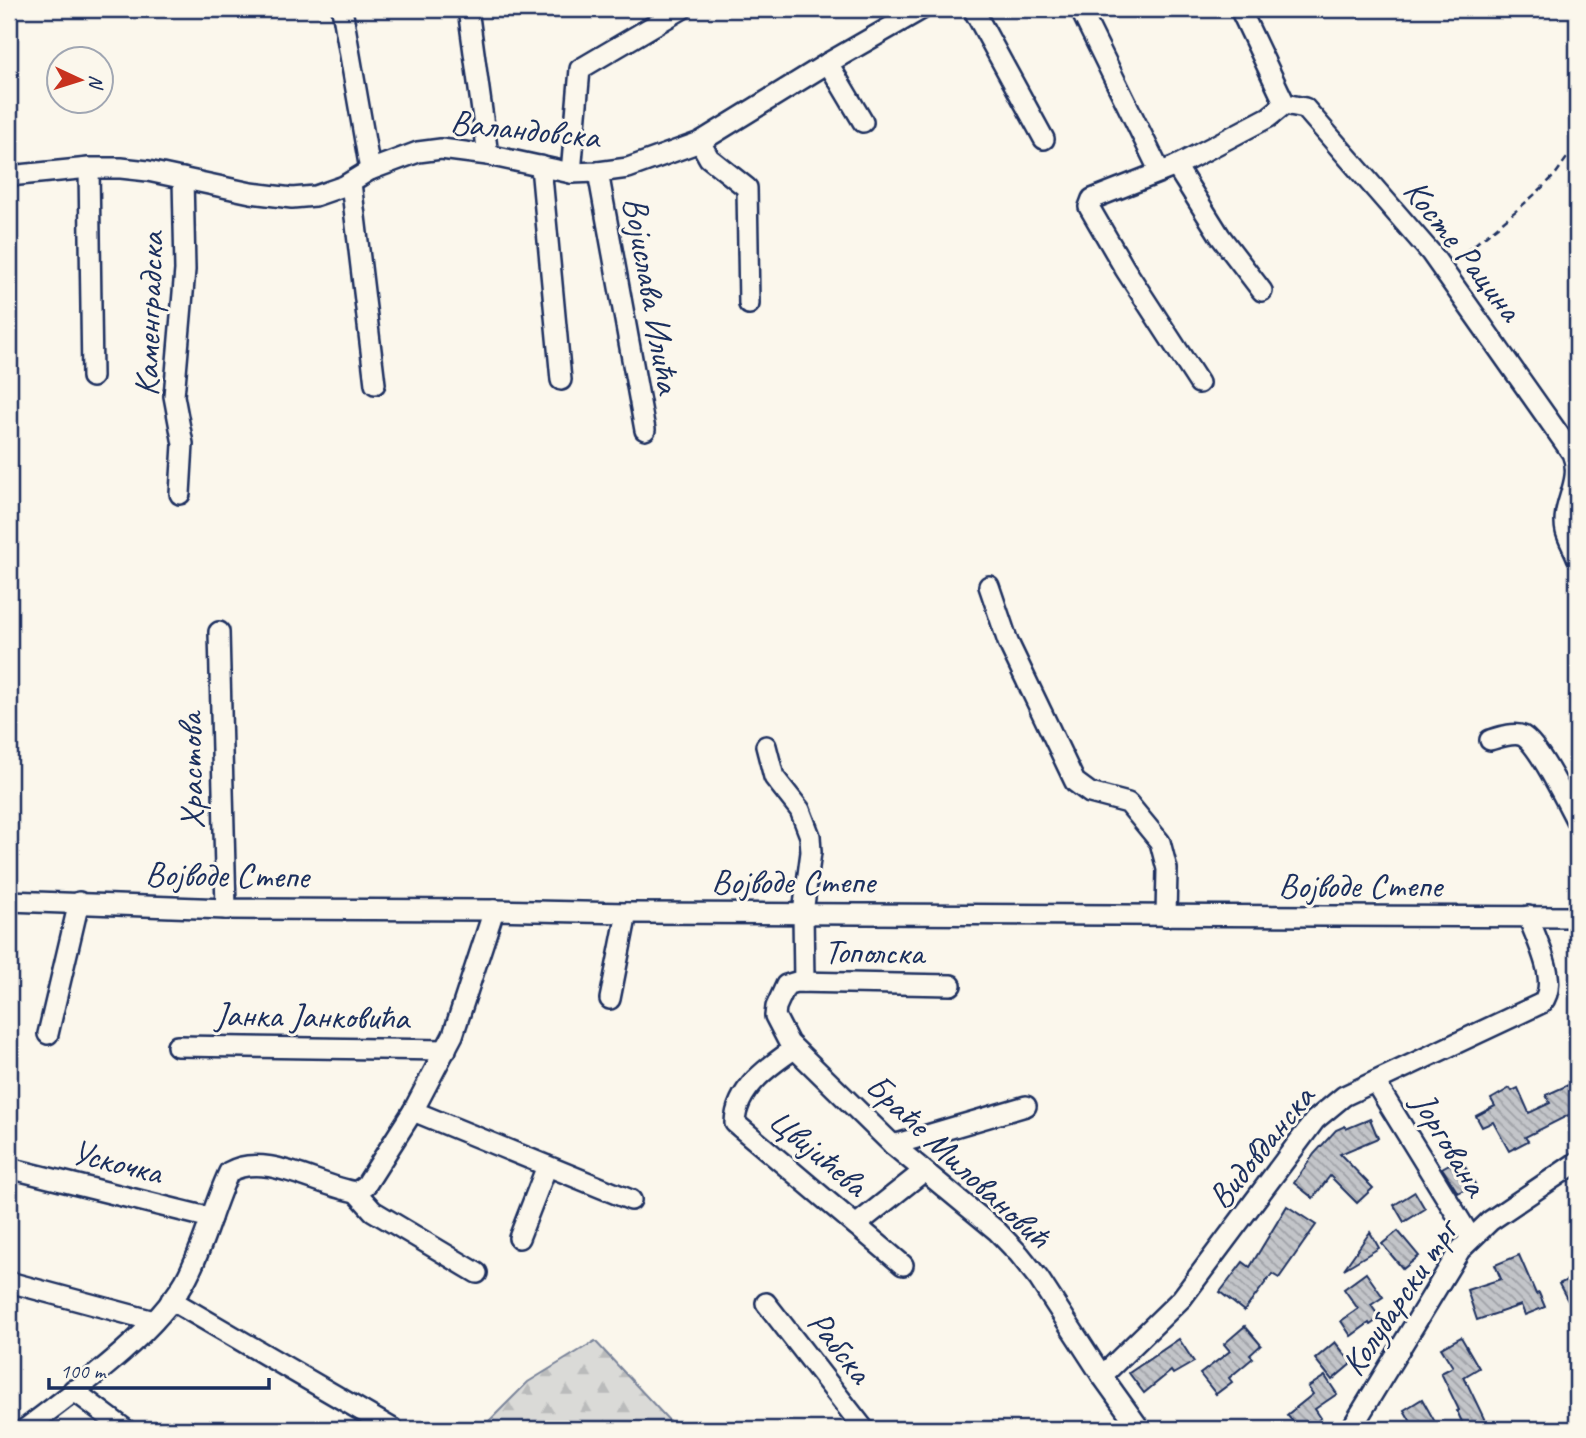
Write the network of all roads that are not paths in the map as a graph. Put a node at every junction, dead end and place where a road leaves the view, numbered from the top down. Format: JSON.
{"nodes":[{"id":1,"x":342,"y":9,"type":"edge"},
{"id":2,"x":468,"y":9,"type":"edge"},
{"id":3,"x":682,"y":9,"type":"edge"},
{"id":4,"x":922,"y":9,"type":"edge"},
{"id":5,"x":974,"y":9,"type":"edge"},
{"id":6,"x":1080,"y":9,"type":"edge"},
{"id":7,"x":1240,"y":9,"type":"edge"},
{"id":8,"x":828,"y":63,"type":"junction"},
{"id":9,"x":1285,"y":104,"type":"junction"},
{"id":10,"x":863,"y":122,"type":"dead end"},
{"id":11,"x":1044,"y":139,"type":"dead end"},
{"id":12,"x":700,"y":142,"type":"junction"},
{"id":13,"x":488,"y":155,"type":"junction"},
{"id":14,"x":541,"y":166,"type":"junction"},
{"id":15,"x":89,"y":168,"type":"junction"},
{"id":16,"x":1168,"y":169,"type":"junction"},
{"id":17,"x":370,"y":170,"type":"junction"},
{"id":18,"x":598,"y":172,"type":"junction"},
{"id":19,"x":571,"y":173,"type":"junction"},
{"id":20,"x":9,"y":176,"type":"edge"},
{"id":21,"x":183,"y":178,"type":"junction"},
{"id":22,"x":351,"y":183,"type":"junction"},
{"id":23,"x":1262,"y":291,"type":"dead end"},
{"id":24,"x":749,"y":304,"type":"dead end"},
{"id":25,"x":92,"y":377,"type":"dead end"},
{"id":26,"x":561,"y":380,"type":"dead end"},
{"id":27,"x":1199,"y":383,"type":"dead end"},
{"id":28,"x":374,"y":384,"type":"dead end"},
{"id":29,"x":645,"y":429,"type":"dead end"},
{"id":30,"x":180,"y":494,"type":"dead end"},
{"id":31,"x":1577,"y":557,"type":"edge"},
{"id":32,"x":989,"y":586,"type":"dead end"},
{"id":33,"x":219,"y":632,"type":"dead end"},
{"id":34,"x":1490,"y":740,"type":"dead end"},
{"id":35,"x":766,"y":746,"type":"dead end"},
{"id":36,"x":1577,"y":822,"type":"edge"},
{"id":37,"x":9,"y":901,"type":"edge"},
{"id":38,"x":79,"y":902,"type":"junction"},
{"id":39,"x":226,"y":909,"type":"junction"},
{"id":40,"x":494,"y":909,"type":"junction"},
{"id":41,"x":628,"y":913,"type":"junction"},
{"id":42,"x":803,"y":913,"type":"junction"},
{"id":43,"x":1166,"y":916,"type":"junction"},
{"id":44,"x":1528,"y":916,"type":"junction"},
{"id":45,"x":1577,"y":917,"type":"edge"},
{"id":46,"x":800,"y":982,"type":"junction"},
{"id":47,"x":951,"y":985,"type":"dead end"},
{"id":48,"x":610,"y":999,"type":"dead end"},
{"id":49,"x":48,"y":1034,"type":"dead end"},
{"id":50,"x":177,"y":1046,"type":"dead end"},
{"id":51,"x":794,"y":1049,"type":"junction"},
{"id":52,"x":446,"y":1050,"type":"junction"},
{"id":53,"x":1375,"y":1082,"type":"junction"},
{"id":54,"x":1026,"y":1107,"type":"dead end"},
{"id":55,"x":412,"y":1111,"type":"junction"},
{"id":56,"x":893,"y":1145,"type":"junction"},
{"id":57,"x":1577,"y":1162,"type":"edge"},
{"id":58,"x":547,"y":1166,"type":"junction"},
{"id":59,"x":9,"y":1168,"type":"edge"},
{"id":60,"x":924,"y":1171,"type":"junction"},
{"id":61,"x":356,"y":1192,"type":"junction"},
{"id":62,"x":631,"y":1200,"type":"dead end"},
{"id":63,"x":211,"y":1218,"type":"junction"},
{"id":64,"x":856,"y":1225,"type":"junction"},
{"id":65,"x":519,"y":1238,"type":"dead end"},
{"id":66,"x":1471,"y":1238,"type":"junction"},
{"id":67,"x":903,"y":1265,"type":"dead end"},
{"id":68,"x":477,"y":1273,"type":"dead end"},
{"id":69,"x":9,"y":1282,"type":"edge"},
{"id":70,"x":171,"y":1300,"type":"junction"},
{"id":71,"x":766,"y":1303,"type":"dead end"},
{"id":72,"x":154,"y":1321,"type":"junction"},
{"id":73,"x":1102,"y":1376,"type":"junction"},
{"id":74,"x":73,"y":1391,"type":"junction"},
{"id":75,"x":25,"y":1429,"type":"edge"},
{"id":76,"x":125,"y":1429,"type":"edge"},
{"id":77,"x":393,"y":1429,"type":"edge"},
{"id":78,"x":864,"y":1429,"type":"edge"},
{"id":79,"x":1140,"y":1429,"type":"edge"},
{"id":80,"x":1351,"y":1429,"type":"edge"}],
"edges":[{"from":1,"to":17,"type":"street"},
{"from":2,"to":13,"type":"street"},
{"from":3,"to":19,"type":"street","name":"Војислава Илића"},
{"from":4,"to":8,"type":"street","name":"Валандовска"},
{"from":5,"to":11,"type":"street"},
{"from":6,"to":16,"type":"street"},
{"from":7,"to":9,"type":"street"},
{"from":8,"to":10,"type":"street"},
{"from":8,"to":12,"type":"street","name":"Валандовска"},
{"from":9,"to":16,"type":"street"},
{"from":9,"to":31,"type":"street","name":"Косте Рацина"},
{"from":12,"to":18,"type":"street","name":"Валандовска"},
{"from":12,"to":24,"type":"street"},
{"from":13,"to":14,"type":"street","name":"Валандовска"},
{"from":13,"to":17,"type":"street","name":"Валандовска"},
{"from":14,"to":19,"type":"street","name":"Валандовска"},
{"from":14,"to":26,"type":"street"},
{"from":15,"to":20,"type":"street","name":"Валандовска"},
{"from":15,"to":21,"type":"street","name":"Валандовска"},
{"from":15,"to":25,"type":"street"},
{"from":16,"to":23,"type":"street"},
{"from":16,"to":27,"type":"street"},
{"from":17,"to":22,"type":"street","name":"Валандовска"},
{"from":18,"to":19,"type":"street","name":"Валандовска"},
{"from":18,"to":29,"type":"street","name":"Војислава Илића"},
{"from":21,"to":22,"type":"street","name":"Валандовска"},
{"from":21,"to":30,"type":"street","name":"Каменградска"},
{"from":22,"to":28,"type":"street"},
{"from":32,"to":43,"type":"street"},
{"from":33,"to":39,"type":"street","name":"Храстова"},
{"from":34,"to":36,"type":"street"},
{"from":35,"to":42,"type":"street"},
{"from":37,"to":38,"type":"street","name":"Војводе Степе"},
{"from":38,"to":39,"type":"street","name":"Војводе Степе"},
{"from":38,"to":49,"type":"street"},
{"from":39,"to":40,"type":"street","name":"Војводе Степе"},
{"from":40,"to":41,"type":"street","name":"Војводе Степе"},
{"from":40,"to":52,"type":"street"},
{"from":41,"to":42,"type":"street","name":"Војводе Степе"},
{"from":41,"to":48,"type":"street"},
{"from":42,"to":43,"type":"street","name":"Војводе Степе"},
{"from":42,"to":46,"type":"street"},
{"from":43,"to":44,"type":"street","name":"Војводе Степе"},
{"from":44,"to":45,"type":"street","name":"Војводе Степе"},
{"from":44,"to":53,"type":"street","name":"Видовданска"},
{"from":46,"to":47,"type":"street","name":"Тополска"},
{"from":46,"to":51,"type":"street","name":"Браће Миловановић"},
{"from":50,"to":52,"type":"street","name":"Јанка Јанковића"},
{"from":51,"to":56,"type":"street","name":"Браће Миловановић"},
{"from":51,"to":64,"type":"street","name":"Цвијићева"},
{"from":52,"to":55,"type":"street"},
{"from":53,"to":66,"type":"street","name":"Јоргована"},
{"from":53,"to":73,"type":"street","name":"Видовданска"},
{"from":54,"to":56,"type":"street"},
{"from":55,"to":58,"type":"street"},
{"from":55,"to":61,"type":"street"},
{"from":56,"to":60,"type":"street","name":"Браће Миловановић"},
{"from":57,"to":66,"type":"street","name":"Колубарски трг"},
{"from":58,"to":62,"type":"street"},
{"from":58,"to":65,"type":"street"},
{"from":59,"to":63,"type":"street","name":"Ускочка"},
{"from":60,"to":64,"type":"street"},
{"from":60,"to":73,"type":"street","name":"Браће Миловановић"},
{"from":61,"to":63,"type":"street"},
{"from":61,"to":68,"type":"street"},
{"from":63,"to":70,"type":"street"},
{"from":64,"to":67,"type":"street","name":"Цвијићева"},
{"from":66,"to":80,"type":"street","name":"Колубарски трг"},
{"from":69,"to":72,"type":"street"},
{"from":70,"to":72,"type":"street"},
{"from":70,"to":77,"type":"street"},
{"from":71,"to":78,"type":"street","name":"Рабска"},
{"from":72,"to":74,"type":"street"},
{"from":73,"to":79,"type":"street","name":"Браће Миловановић"},
{"from":74,"to":75,"type":"street"},
{"from":74,"to":76,"type":"street"}]}
